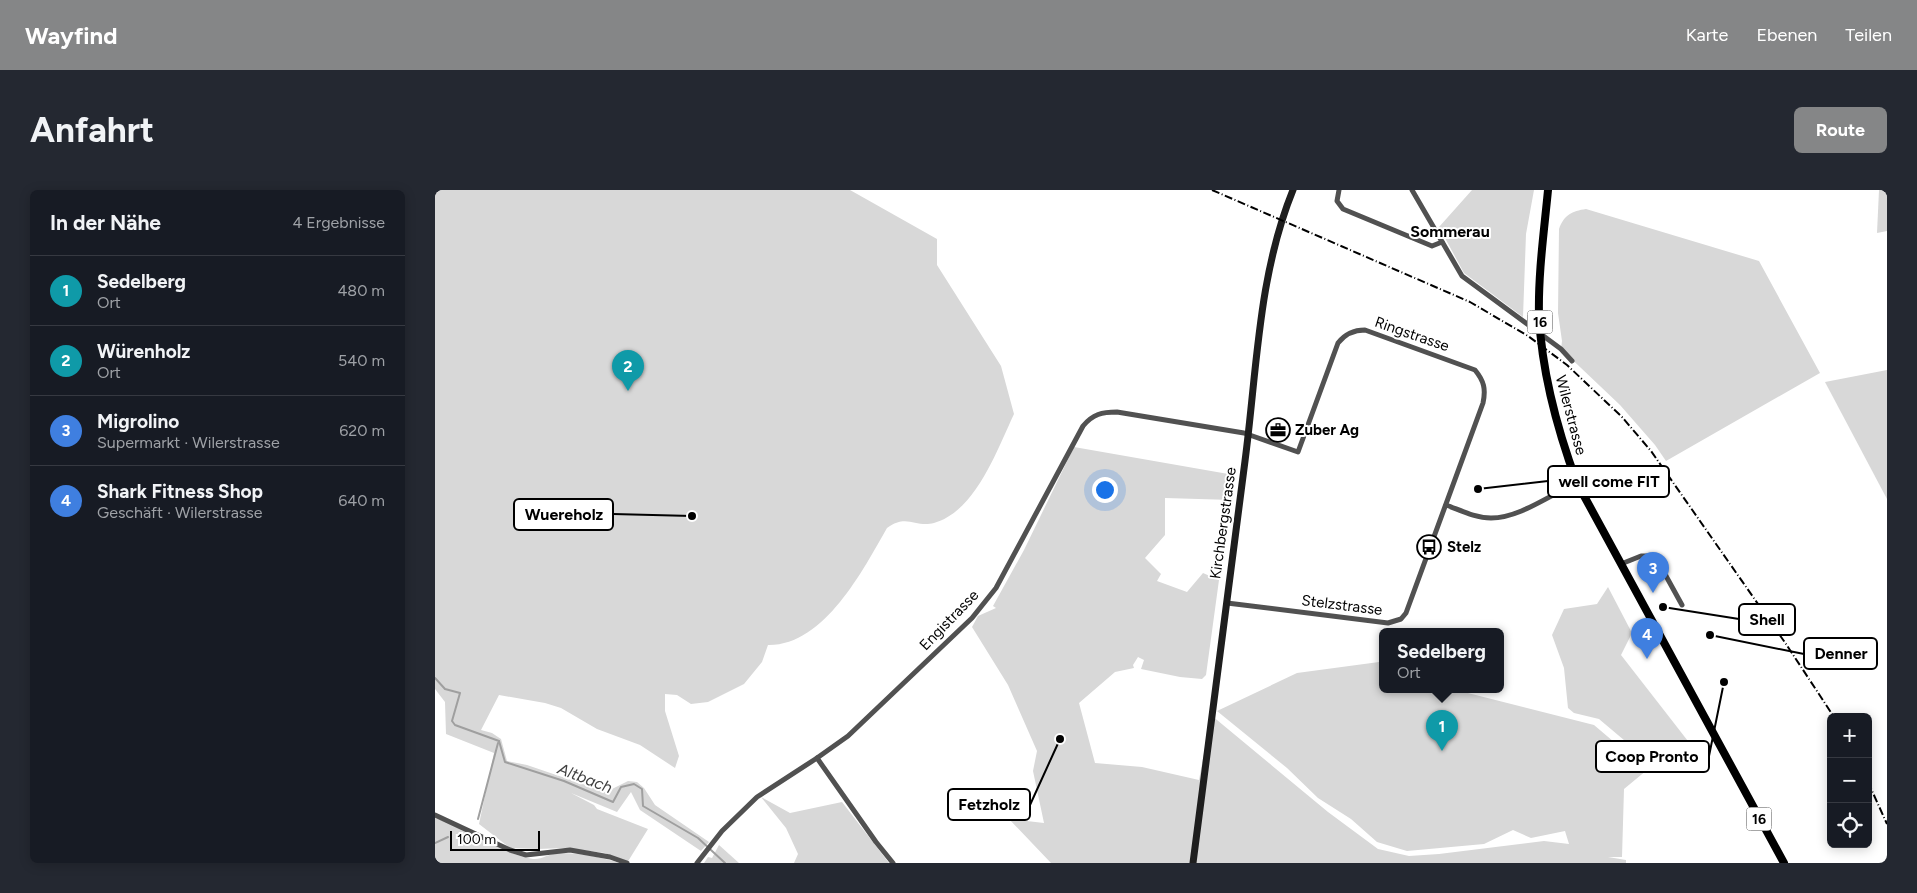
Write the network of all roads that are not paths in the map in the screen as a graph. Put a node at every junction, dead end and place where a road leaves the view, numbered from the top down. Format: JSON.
{"nodes":[{"id":1,"x":1293,"y":190,"type":"edge"},
{"id":2,"x":1339,"y":190,"type":"edge"},
{"id":3,"x":1412,"y":190,"type":"edge"},
{"id":4,"x":1548,"y":190,"type":"edge"},
{"id":5,"x":1441,"y":242,"type":"junction"},
{"id":6,"x":1572,"y":361,"type":"dead end"},
{"id":7,"x":1249,"y":434,"type":"junction"},
{"id":8,"x":1577,"y":483,"type":"junction"},
{"id":9,"x":1446,"y":505,"type":"junction"},
{"id":10,"x":1621,"y":564,"type":"junction"},
{"id":11,"x":1227,"y":603,"type":"junction"},
{"id":12,"x":1682,"y":605,"type":"dead end"},
{"id":13,"x":817,"y":758,"type":"junction"},
{"id":14,"x":435,"y":815,"type":"edge"},
{"id":15,"x":627,"y":863,"type":"edge"},
{"id":16,"x":697,"y":863,"type":"edge"},
{"id":17,"x":893,"y":863,"type":"edge"},
{"id":18,"x":1193,"y":863,"type":"edge"},
{"id":19,"x":1784,"y":863,"type":"edge"}],
"edges":[{"from":1,"to":7,"type":"main road","name":"Kirchbergstrasse"},
{"from":2,"to":5,"type":"street"},
{"from":3,"to":5,"type":"street"},
{"from":4,"to":8,"type":"main road","name":"Wilerstrasse","number":"16"},
{"from":5,"to":6,"type":"street"},
{"from":7,"to":9,"type":"street","name":"Ringstrasse"},
{"from":7,"to":11,"type":"main road","name":"Kirchbergstrasse"},
{"from":7,"to":13,"type":"street","name":"Engistrasse"},
{"from":8,"to":9,"type":"street"},
{"from":8,"to":10,"type":"main road","name":"Wilerstrasse","number":"16"},
{"from":9,"to":11,"type":"street","name":"Stelzstrasse"},
{"from":10,"to":12,"type":"street"},
{"from":10,"to":19,"type":"main road","name":"Wilerstrasse","number":"16"},
{"from":11,"to":18,"type":"main road","name":"Kirchbergstrasse"},
{"from":13,"to":16,"type":"street","name":"Engistrasse"},
{"from":13,"to":17,"type":"street"},
{"from":14,"to":15,"type":"street"}]}
